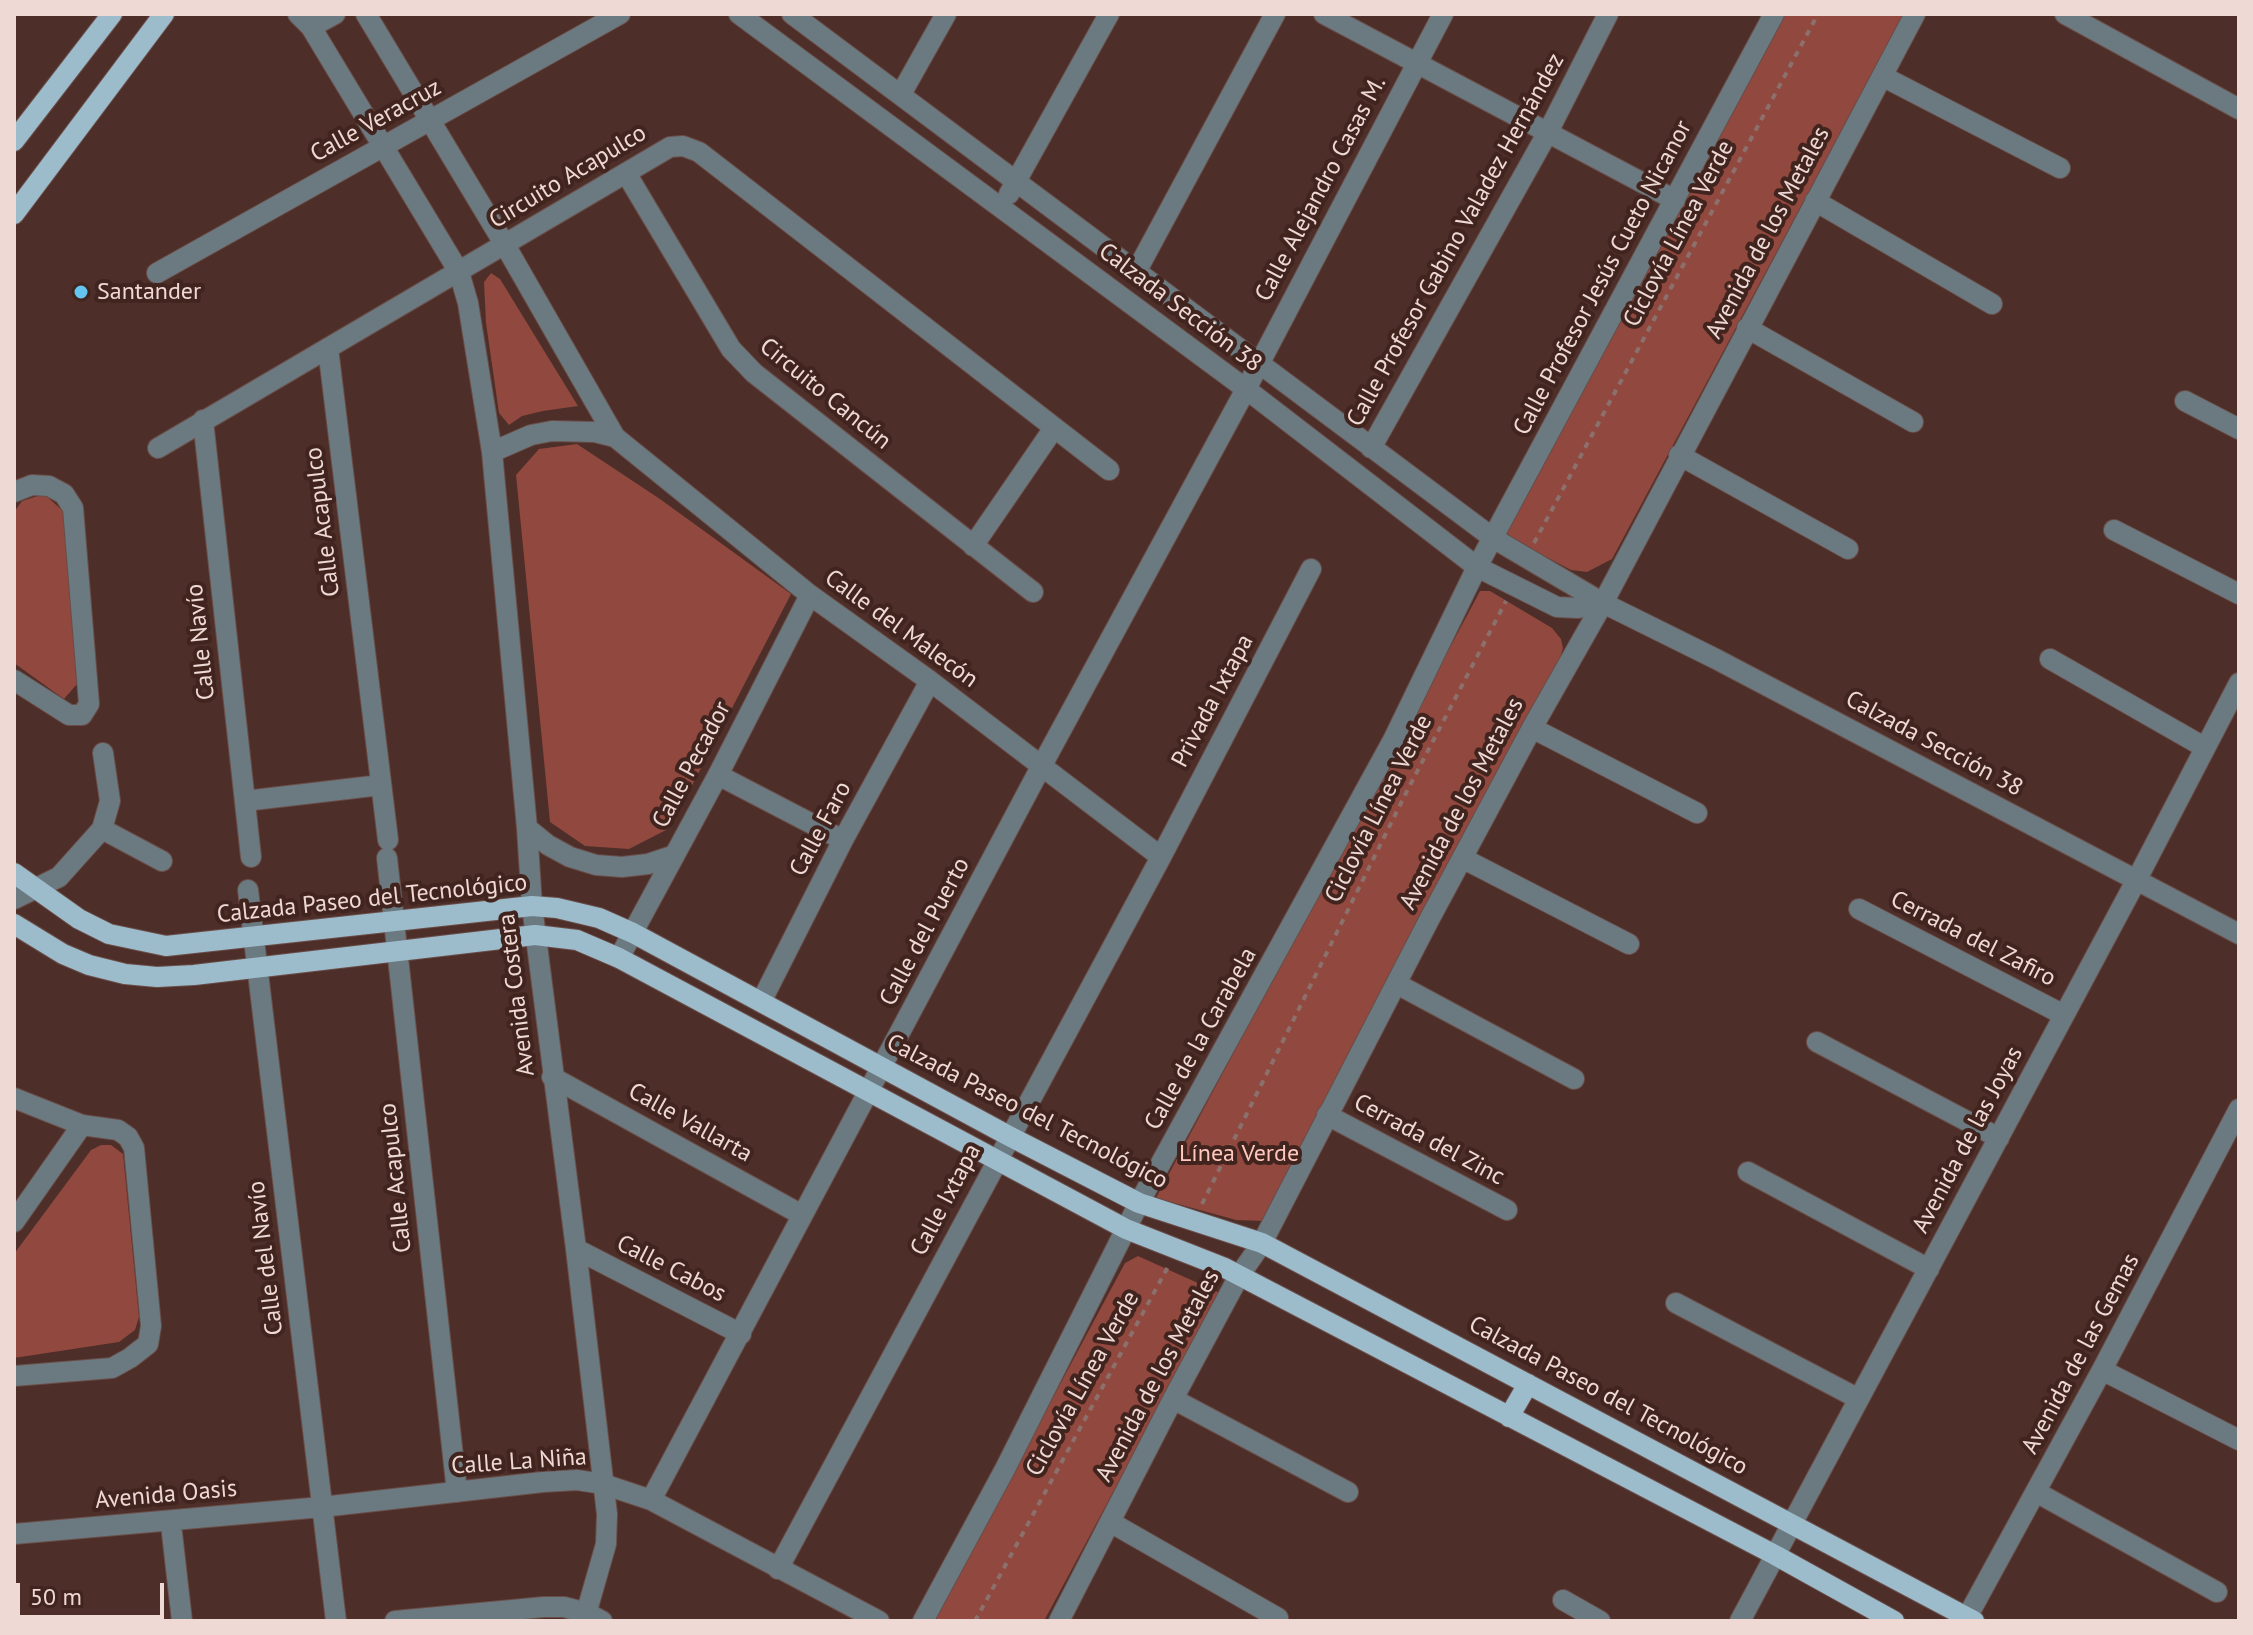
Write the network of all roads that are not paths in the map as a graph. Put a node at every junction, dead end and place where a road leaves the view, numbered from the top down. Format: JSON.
{"nodes":[{"id":1,"x":112,"y":14,"type":"edge"},
{"id":2,"x":164,"y":14,"type":"edge"},
{"id":3,"x":335,"y":14,"type":"edge"},
{"id":4,"x":366,"y":14,"type":"edge"},
{"id":5,"x":620,"y":14,"type":"edge"},
{"id":6,"x":739,"y":14,"type":"edge"},
{"id":7,"x":792,"y":14,"type":"edge"},
{"id":8,"x":946,"y":14,"type":"edge"},
{"id":9,"x":1109,"y":14,"type":"edge"},
{"id":10,"x":1275,"y":14,"type":"edge"},
{"id":11,"x":1324,"y":14,"type":"edge"},
{"id":12,"x":1443,"y":14,"type":"edge"},
{"id":13,"x":1608,"y":14,"type":"edge"},
{"id":14,"x":1774,"y":14,"type":"edge"},
{"id":15,"x":1915,"y":14,"type":"edge"},
{"id":16,"x":2065,"y":14,"type":"edge"},
{"id":17,"x":304,"y":20,"type":"edge"},
{"id":18,"x":1417,"y":63,"type":"junction"},
{"id":19,"x":1882,"y":76,"type":"junction"},
{"id":20,"x":901,"y":94,"type":"junction"},
{"id":21,"x":2239,"y":109,"type":"edge"},
{"id":22,"x":429,"y":121,"type":"junction"},
{"id":23,"x":1548,"y":132,"type":"junction"},
{"id":24,"x":14,"y":141,"type":"edge"},
{"id":25,"x":384,"y":147,"type":"junction"},
{"id":26,"x":2060,"y":168,"type":"dead end"},
{"id":27,"x":626,"y":173,"type":"junction"},
{"id":28,"x":1017,"y":183,"type":"junction"},
{"id":29,"x":1675,"y":200,"type":"junction"},
{"id":30,"x":1815,"y":201,"type":"junction"},
{"id":31,"x":1000,"y":207,"type":"junction"},
{"id":32,"x":14,"y":214,"type":"edge"},
{"id":33,"x":505,"y":245,"type":"junction"},
{"id":34,"x":459,"y":272,"type":"junction"},
{"id":35,"x":1136,"y":272,"type":"junction"},
{"id":36,"x":157,"y":273,"type":"dead end"},
{"id":37,"x":1992,"y":304,"type":"dead end"},
{"id":38,"x":1747,"y":328,"type":"junction"},
{"id":39,"x":328,"y":348,"type":"junction"},
{"id":40,"x":1259,"y":363,"type":"junction"},
{"id":41,"x":1246,"y":389,"type":"junction"},
{"id":42,"x":2185,"y":401,"type":"dead end"},
{"id":43,"x":203,"y":420,"type":"junction"},
{"id":44,"x":1913,"y":422,"type":"dead end"},
{"id":45,"x":1054,"y":428,"type":"junction"},
{"id":46,"x":2239,"y":429,"type":"edge"},
{"id":47,"x":615,"y":437,"type":"junction"},
{"id":48,"x":158,"y":448,"type":"dead end"},
{"id":49,"x":1371,"y":448,"type":"junction"},
{"id":50,"x":492,"y":452,"type":"junction"},
{"id":51,"x":1679,"y":455,"type":"junction"},
{"id":52,"x":1109,"y":470,"type":"dead end"},
{"id":53,"x":14,"y":492,"type":"edge"},
{"id":54,"x":2114,"y":530,"type":"dead end"},
{"id":55,"x":1493,"y":538,"type":"junction"},
{"id":56,"x":973,"y":546,"type":"junction"},
{"id":57,"x":1848,"y":549,"type":"dead end"},
{"id":58,"x":1477,"y":567,"type":"junction"},
{"id":59,"x":1311,"y":569,"type":"dead end"},
{"id":60,"x":1033,"y":592,"type":"dead end"},
{"id":61,"x":2239,"y":594,"type":"edge"},
{"id":62,"x":810,"y":595,"type":"junction"},
{"id":63,"x":1603,"y":603,"type":"junction"},
{"id":64,"x":2050,"y":659,"type":"dead end"},
{"id":65,"x":14,"y":680,"type":"edge"},
{"id":66,"x":930,"y":681,"type":"junction"},
{"id":67,"x":2239,"y":683,"type":"edge"},
{"id":68,"x":1532,"y":728,"type":"junction"},
{"id":69,"x":2204,"y":747,"type":"junction"},
{"id":70,"x":103,"y":753,"type":"dead end"},
{"id":71,"x":1041,"y":767,"type":"junction"},
{"id":72,"x":718,"y":775,"type":"junction"},
{"id":73,"x":381,"y":785,"type":"junction"},
{"id":74,"x":245,"y":801,"type":"junction"},
{"id":75,"x":1697,"y":813,"type":"dead end"},
{"id":76,"x":527,"y":828,"type":"junction"},
{"id":77,"x":102,"y":829,"type":"junction"},
{"id":78,"x":843,"y":840,"type":"junction"},
{"id":79,"x":672,"y":856,"type":"junction"},
{"id":80,"x":251,"y":857,"type":"dead end"},
{"id":81,"x":1161,"y":857,"type":"junction"},
{"id":82,"x":1462,"y":858,"type":"junction"},
{"id":83,"x":162,"y":861,"type":"dead end"},
{"id":84,"x":14,"y":873,"type":"edge"},
{"id":85,"x":2137,"y":879,"type":"junction"},
{"id":86,"x":34,"y":889,"type":"junction"},
{"id":87,"x":248,"y":890,"type":"dead end"},
{"id":88,"x":14,"y":899,"type":"edge"},
{"id":89,"x":532,"y":906,"type":"junction"},
{"id":90,"x":1859,"y":909,"type":"dead end"},
{"id":91,"x":394,"y":921,"type":"junction"},
{"id":92,"x":14,"y":924,"type":"edge"},
{"id":93,"x":633,"y":933,"type":"junction"},
{"id":94,"x":2239,"y":934,"type":"edge"},
{"id":95,"x":535,"y":935,"type":"junction"},
{"id":96,"x":254,"y":938,"type":"junction"},
{"id":97,"x":1629,"y":944,"type":"dead end"},
{"id":98,"x":397,"y":949,"type":"junction"},
{"id":99,"x":619,"y":958,"type":"junction"},
{"id":100,"x":258,"y":967,"type":"junction"},
{"id":101,"x":1397,"y":984,"type":"junction"},
{"id":102,"x":761,"y":1002,"type":"junction"},
{"id":103,"x":2064,"y":1015,"type":"junction"},
{"id":104,"x":1817,"y":1042,"type":"dead end"},
{"id":105,"x":882,"y":1068,"type":"junction"},
{"id":106,"x":552,"y":1077,"type":"junction"},
{"id":107,"x":1574,"y":1079,"type":"dead end"},
{"id":108,"x":870,"y":1091,"type":"junction"},
{"id":109,"x":14,"y":1098,"type":"edge"},
{"id":110,"x":2239,"y":1109,"type":"edge"},
{"id":111,"x":1327,"y":1115,"type":"junction"},
{"id":112,"x":82,"y":1125,"type":"junction"},
{"id":113,"x":1009,"y":1136,"type":"junction"},
{"id":114,"x":1999,"y":1138,"type":"junction"},
{"id":115,"x":997,"y":1160,"type":"junction"},
{"id":116,"x":1748,"y":1172,"type":"dead end"},
{"id":117,"x":1139,"y":1203,"type":"junction"},
{"id":118,"x":1507,"y":1210,"type":"dead end"},
{"id":119,"x":802,"y":1215,"type":"junction"},
{"id":120,"x":14,"y":1222,"type":"edge"},
{"id":121,"x":1126,"y":1229,"type":"junction"},
{"id":122,"x":1262,"y":1243,"type":"junction"},
{"id":123,"x":576,"y":1249,"type":"junction"},
{"id":124,"x":1929,"y":1269,"type":"junction"},
{"id":125,"x":1239,"y":1276,"type":"junction"},
{"id":126,"x":1676,"y":1303,"type":"dead end"},
{"id":127,"x":741,"y":1334,"type":"junction"},
{"id":128,"x":2102,"y":1370,"type":"junction"},
{"id":129,"x":14,"y":1376,"type":"edge"},
{"id":130,"x":1528,"y":1384,"type":"junction"},
{"id":131,"x":1173,"y":1399,"type":"junction"},
{"id":132,"x":1859,"y":1399,"type":"junction"},
{"id":133,"x":1509,"y":1417,"type":"junction"},
{"id":134,"x":2239,"y":1440,"type":"edge"},
{"id":135,"x":603,"y":1484,"type":"junction"},
{"id":136,"x":457,"y":1492,"type":"junction"},
{"id":137,"x":1348,"y":1492,"type":"dead end"},
{"id":138,"x":2036,"y":1492,"type":"junction"},
{"id":139,"x":651,"y":1500,"type":"junction"},
{"id":140,"x":322,"y":1507,"type":"junction"},
{"id":141,"x":1110,"y":1522,"type":"junction"},
{"id":142,"x":1793,"y":1523,"type":"junction"},
{"id":143,"x":172,"y":1533,"type":"dead end"},
{"id":144,"x":14,"y":1534,"type":"edge"},
{"id":145,"x":1775,"y":1555,"type":"junction"},
{"id":146,"x":778,"y":1569,"type":"junction"},
{"id":147,"x":2217,"y":1592,"type":"dead end"},
{"id":148,"x":1563,"y":1600,"type":"dead end"},
{"id":149,"x":591,"y":1618,"type":"edge"},
{"id":150,"x":1278,"y":1618,"type":"dead end"},
{"id":151,"x":1969,"y":1620,"type":"edge"},
{"id":152,"x":182,"y":1621,"type":"edge"},
{"id":153,"x":336,"y":1621,"type":"edge"},
{"id":154,"x":395,"y":1621,"type":"edge"},
{"id":155,"x":879,"y":1621,"type":"edge"},
{"id":156,"x":923,"y":1621,"type":"edge"},
{"id":157,"x":1059,"y":1621,"type":"edge"},
{"id":158,"x":1600,"y":1621,"type":"edge"},
{"id":159,"x":1740,"y":1621,"type":"edge"},
{"id":160,"x":1894,"y":1621,"type":"edge"}],
"edges":[{"from":1,"to":24,"type":"main road"},
{"from":2,"to":32,"type":"main road"},
{"from":3,"to":17,"type":"street"},
{"from":4,"to":22,"type":"street"},
{"from":5,"to":22,"type":"street","name":"Calle Veracruz"},
{"from":6,"to":31,"type":"street","name":"Calzada Sección 38"},
{"from":7,"to":20,"type":"street","name":"Calzada Sección 38"},
{"from":8,"to":20,"type":"street"},
{"from":9,"to":28,"type":"street"},
{"from":10,"to":35,"type":"street"},
{"from":11,"to":18,"type":"street"},
{"from":12,"to":18,"type":"street","name":"Calle Alejandro Casas M."},
{"from":13,"to":23,"type":"street","name":"Calle Profesor Gabino Valadez Hernández"},
{"from":14,"to":29,"type":"street","name":"Calle Profesor Jesús Cueto Nicanor"},
{"from":15,"to":19,"type":"street","name":"Avenida de los Metales"},
{"from":16,"to":21,"type":"street"},
{"from":17,"to":25,"type":"street","name":"Avenida Costera"},
{"from":18,"to":23,"type":"street"},
{"from":18,"to":40,"type":"street","name":"Calle Alejandro Casas M."},
{"from":19,"to":26,"type":"street"},
{"from":19,"to":30,"type":"street","name":"Avenida de los Metales"},
{"from":20,"to":28,"type":"street","name":"Calzada Sección 38"},
{"from":22,"to":25,"type":"street","name":"Calle Veracruz"},
{"from":22,"to":33,"type":"street"},
{"from":23,"to":29,"type":"street"},
{"from":23,"to":49,"type":"street","name":"Calle Profesor Gabino Valadez Hernández"},
{"from":25,"to":34,"type":"street","name":"Avenida Costera"},
{"from":25,"to":36,"type":"street","name":"Calle Veracruz"},
{"from":27,"to":33,"type":"street","name":"Circuito Acapulco"},
{"from":27,"to":45,"type":"street","name":"Circuito Acapulco"},
{"from":27,"to":56,"type":"street","name":"Circuito Cancún"},
{"from":28,"to":31,"type":"street"},
{"from":28,"to":35,"type":"street","name":"Calzada Sección 38"},
{"from":29,"to":55,"type":"street","name":"Calle Profesor Jesús Cueto Nicanor"},
{"from":30,"to":37,"type":"street"},
{"from":30,"to":38,"type":"street","name":"Avenida de los Metales"},
{"from":31,"to":41,"type":"street","name":"Calzada Sección 38"},
{"from":33,"to":34,"type":"street","name":"Circuito Acapulco"},
{"from":33,"to":47,"type":"street"},
{"from":34,"to":39,"type":"street","name":"Circuito Acapulco"},
{"from":34,"to":50,"type":"street","name":"Avenida Costera"},
{"from":35,"to":40,"type":"street","name":"Calzada Sección 38"},
{"from":38,"to":44,"type":"street"},
{"from":38,"to":51,"type":"street","name":"Avenida de los Metales"},
{"from":39,"to":43,"type":"street","name":"Circuito Acapulco"},
{"from":39,"to":73,"type":"street","name":"Calle Acapulco"},
{"from":40,"to":41,"type":"street","name":"Calle Alejandro Casas M."},
{"from":40,"to":49,"type":"street","name":"Calzada Sección 38"},
{"from":41,"to":58,"type":"street","name":"Calzada Sección 38"},
{"from":41,"to":71,"type":"street","name":"Calle del Puerto"},
{"from":42,"to":46,"type":"street"},
{"from":43,"to":48,"type":"street","name":"Circuito Acapulco"},
{"from":43,"to":74,"type":"street","name":"Calle Navío"},
{"from":45,"to":52,"type":"street"},
{"from":45,"to":56,"type":"street"},
{"from":47,"to":50,"type":"street"},
{"from":47,"to":62,"type":"street","name":"Calle del Malecón"},
{"from":49,"to":55,"type":"street","name":"Calzada Sección 38"},
{"from":50,"to":76,"type":"street","name":"Avenida Costera"},
{"from":51,"to":57,"type":"street"},
{"from":51,"to":63,"type":"street","name":"Avenida de los Metales"},
{"from":53,"to":65,"type":"street"},
{"from":54,"to":61,"type":"street"},
{"from":55,"to":58,"type":"street","name":"Calle Profesor Jesús Cueto Nicanor"},
{"from":55,"to":63,"type":"street","name":"Calzada Sección 38"},
{"from":56,"to":60,"type":"street","name":"Circuito Cancún"},
{"from":58,"to":63,"type":"street","name":"Calzada Sección 38"},
{"from":58,"to":117,"type":"street","name":"Calle de la Carabela"},
{"from":59,"to":81,"type":"street","name":"Privada Ixtapa"},
{"from":62,"to":66,"type":"street","name":"Calle del Malecón"},
{"from":62,"to":72,"type":"street","name":"Calle Pecador"},
{"from":63,"to":68,"type":"street","name":"Avenida de los Metales"},
{"from":63,"to":85,"type":"street","name":"Calzada Sección 38"},
{"from":64,"to":69,"type":"street"},
{"from":66,"to":71,"type":"street","name":"Calle del Malecón"},
{"from":66,"to":78,"type":"street","name":"Calle Faro"},
{"from":67,"to":69,"type":"street","name":"Avenida de las Joyas"},
{"from":68,"to":75,"type":"street"},
{"from":68,"to":82,"type":"street","name":"Avenida de los Metales"},
{"from":69,"to":85,"type":"street","name":"Avenida de las Joyas"},
{"from":70,"to":77,"type":"street"},
{"from":71,"to":81,"type":"street","name":"Calle del Malecón"},
{"from":71,"to":105,"type":"street","name":"Calle del Puerto"},
{"from":72,"to":78,"type":"street"},
{"from":72,"to":79,"type":"street","name":"Calle Pecador"},
{"from":73,"to":74,"type":"street"},
{"from":73,"to":91,"type":"street","name":"Calle Acapulco"},
{"from":74,"to":80,"type":"street","name":"Calle Navío"},
{"from":76,"to":79,"type":"street"},
{"from":76,"to":89,"type":"street","name":"Avenida Costera"},
{"from":77,"to":83,"type":"street"},
{"from":77,"to":86,"type":"street"},
{"from":78,"to":102,"type":"street","name":"Calle Faro"},
{"from":79,"to":93,"type":"street","name":"Calle Pecador"},
{"from":81,"to":113,"type":"street","name":"Calle Ixtapa"},
{"from":82,"to":97,"type":"street"},
{"from":82,"to":101,"type":"street","name":"Avenida de los Metales"},
{"from":84,"to":86,"type":"main road","name":"Calzada Paseo del Tecnológico"},
{"from":85,"to":94,"type":"street","name":"Calzada Sección 38"},
{"from":85,"to":103,"type":"street","name":"Avenida de las Joyas"},
{"from":86,"to":88,"type":"street"},
{"from":86,"to":96,"type":"main road","name":"Calzada Paseo del Tecnológico"},
{"from":87,"to":96,"type":"street","name":"Calle del Navío"},
{"from":89,"to":91,"type":"main road","name":"Calzada Paseo del Tecnológico"},
{"from":89,"to":93,"type":"main road","name":"Calzada Paseo del Tecnológico"},
{"from":89,"to":95,"type":"street","name":"Avenida Costera"},
{"from":90,"to":103,"type":"street","name":"Cerrada del Zafiro"},
{"from":91,"to":96,"type":"main road","name":"Calzada Paseo del Tecnológico"},
{"from":91,"to":98,"type":"street","name":"Calle Acapulco"},
{"from":92,"to":100,"type":"main road"},
{"from":93,"to":99,"type":"street","name":"Calle Pecador"},
{"from":93,"to":102,"type":"main road","name":"Calzada Paseo del Tecnológico"},
{"from":95,"to":98,"type":"main road"},
{"from":95,"to":99,"type":"main road"},
{"from":95,"to":106,"type":"street","name":"Avenida Costera"},
{"from":96,"to":100,"type":"street","name":"Calle del Navío"},
{"from":98,"to":100,"type":"main road"},
{"from":98,"to":136,"type":"street","name":"Calle Acapulco"},
{"from":99,"to":108,"type":"main road"},
{"from":100,"to":140,"type":"street","name":"Calle del Navío"},
{"from":101,"to":107,"type":"street"},
{"from":101,"to":111,"type":"street","name":"Avenida de los Metales"},
{"from":102,"to":105,"type":"main road","name":"Calzada Paseo del Tecnológico"},
{"from":103,"to":114,"type":"street","name":"Avenida de las Joyas"},
{"from":104,"to":114,"type":"street"},
{"from":105,"to":108,"type":"street","name":"Calle del Puerto"},
{"from":105,"to":113,"type":"main road","name":"Calzada Paseo del Tecnológico"},
{"from":106,"to":119,"type":"street","name":"Calle Vallarta"},
{"from":106,"to":123,"type":"street","name":"Avenida Costera"},
{"from":108,"to":115,"type":"main road"},
{"from":108,"to":119,"type":"street","name":"Calle del Puerto"},
{"from":109,"to":112,"type":"street"},
{"from":110,"to":128,"type":"street","name":"Avenida de las Gemas"},
{"from":111,"to":118,"type":"street","name":"Cerrada del Zinc"},
{"from":111,"to":122,"type":"street","name":"Avenida de los Metales"},
{"from":112,"to":120,"type":"street"},
{"from":112,"to":129,"type":"street"},
{"from":113,"to":115,"type":"street","name":"Calle Ixtapa"},
{"from":113,"to":117,"type":"main road","name":"Calzada Paseo del Tecnológico"},
{"from":114,"to":124,"type":"street","name":"Avenida de las Joyas"},
{"from":115,"to":121,"type":"main road"},
{"from":115,"to":146,"type":"street","name":"Calle Ixtapa"},
{"from":116,"to":124,"type":"street"},
{"from":117,"to":121,"type":"street","name":"Calle de la Carabela"},
{"from":117,"to":122,"type":"main road","name":"Calzada Paseo del Tecnológico"},
{"from":119,"to":127,"type":"street","name":"Calle del Puerto"},
{"from":121,"to":125,"type":"main road"},
{"from":121,"to":156,"type":"street","name":"Calle de la Carabela"},
{"from":122,"to":125,"type":"street","name":"Avenida de los Metales"},
{"from":122,"to":130,"type":"main road","name":"Calzada Paseo del Tecnológico"},
{"from":123,"to":127,"type":"street","name":"Calle Cabos"},
{"from":123,"to":135,"type":"street","name":"Avenida Costera"},
{"from":124,"to":132,"type":"street","name":"Avenida de las Joyas"},
{"from":125,"to":131,"type":"street","name":"Avenida de los Metales"},
{"from":125,"to":133,"type":"main road"},
{"from":126,"to":132,"type":"street"},
{"from":127,"to":139,"type":"street","name":"Calle del Puerto"},
{"from":128,"to":134,"type":"street"},
{"from":128,"to":138,"type":"street","name":"Avenida de las Gemas"},
{"from":130,"to":133,"type":"main road"},
{"from":130,"to":142,"type":"main road","name":"Calzada Paseo del Tecnológico"},
{"from":131,"to":137,"type":"street"},
{"from":131,"to":141,"type":"street","name":"Avenida de los Metales"},
{"from":132,"to":142,"type":"street","name":"Avenida de las Joyas"},
{"from":133,"to":145,"type":"main road"},
{"from":135,"to":136,"type":"street","name":"Calle La Niña"},
{"from":135,"to":139,"type":"street","name":"Calle La Niña"},
{"from":135,"to":149,"type":"street"},
{"from":136,"to":140,"type":"street","name":"Calle La Niña"},
{"from":138,"to":147,"type":"street"},
{"from":138,"to":151,"type":"street","name":"Avenida de las Gemas"},
{"from":139,"to":146,"type":"street","name":"Calle La Niña"},
{"from":140,"to":144,"type":"street","name":"Avenida Oasis"},
{"from":140,"to":153,"type":"street","name":"Calle del Navío"},
{"from":141,"to":150,"type":"street"},
{"from":141,"to":157,"type":"street","name":"Avenida de los Metales"},
{"from":142,"to":145,"type":"street","name":"Avenida de las Joyas"},
{"from":142,"to":151,"type":"main road","name":"Calzada Paseo del Tecnológico"},
{"from":143,"to":152,"type":"street"},
{"from":145,"to":159,"type":"street","name":"Avenida de las Joyas"},
{"from":145,"to":160,"type":"main road"},
{"from":146,"to":155,"type":"street","name":"Calle La Niña"},
{"from":148,"to":158,"type":"street"},
{"from":149,"to":154,"type":"street"}]}
